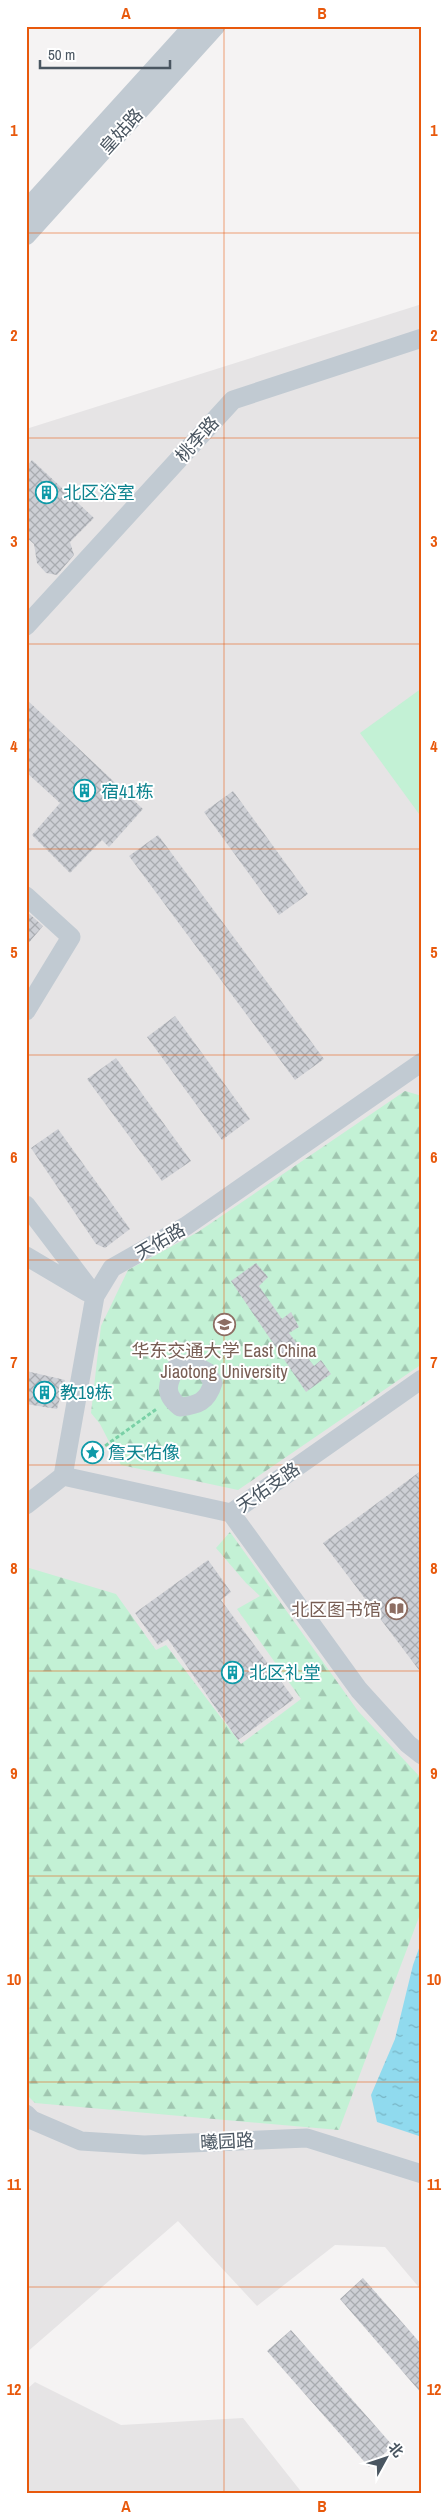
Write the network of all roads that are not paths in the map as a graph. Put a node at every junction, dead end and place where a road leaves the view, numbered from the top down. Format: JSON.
{"nodes":[{"id":1,"x":193,"y":26,"type":"edge"},
{"id":2,"x":216,"y":26,"type":"edge"},
{"id":3,"x":26,"y":210,"type":"edge"},
{"id":4,"x":26,"y":236,"type":"edge"},
{"id":5,"x":422,"y":338,"type":"edge"},
{"id":6,"x":26,"y":626,"type":"edge"},
{"id":7,"x":26,"y":896,"type":"edge"},
{"id":8,"x":26,"y":1011,"type":"edge"},
{"id":9,"x":422,"y":1062,"type":"edge"},
{"id":10,"x":26,"y":1205,"type":"edge"},
{"id":11,"x":26,"y":1256,"type":"edge"},
{"id":12,"x":95,"y":1296,"type":"junction"},
{"id":13,"x":422,"y":1379,"type":"edge"},
{"id":14,"x":63,"y":1476,"type":"junction"},
{"id":15,"x":26,"y":1505,"type":"edge"},
{"id":16,"x":231,"y":1513,"type":"junction"},
{"id":17,"x":422,"y":1755,"type":"edge"},
{"id":18,"x":29,"y":2117,"type":"edge"},
{"id":19,"x":422,"y":2174,"type":"edge"}],
"edges":[{"from":1,"to":3,"type":"street","name":"皇姑路"},
{"from":2,"to":4,"type":"street","name":"皇姑路"},
{"from":5,"to":6,"type":"street","name":"桃李路"},
{"from":7,"to":8,"type":"street"},
{"from":9,"to":12,"type":"street","name":"天佑路"},
{"from":10,"to":12,"type":"street"},
{"from":11,"to":12,"type":"street"},
{"from":12,"to":14,"type":"street","name":"天佑路"},
{"from":13,"to":16,"type":"street","name":"天佑支路"},
{"from":14,"to":15,"type":"street"},
{"from":14,"to":16,"type":"street","name":"天佑支路"},
{"from":16,"to":17,"type":"street"},
{"from":18,"to":19,"type":"street","name":"曦园路"}]}
